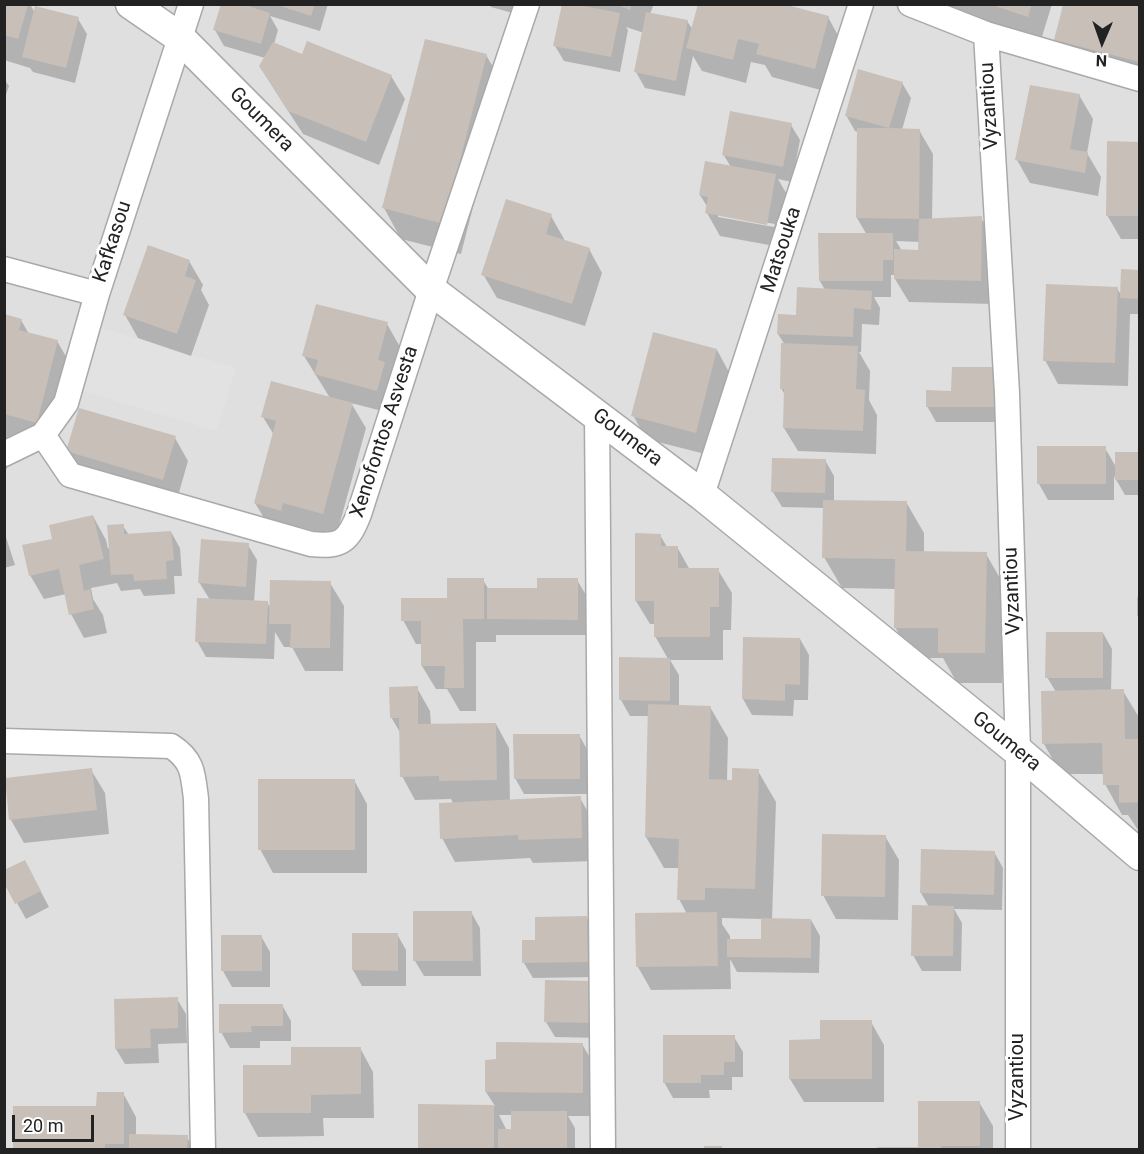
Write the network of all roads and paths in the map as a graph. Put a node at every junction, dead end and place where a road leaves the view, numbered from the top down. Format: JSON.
{"nodes":[{"id":1,"x":131,"y":4,"type":"edge"},
{"id":2,"x":191,"y":4,"type":"edge"},
{"id":3,"x":527,"y":4,"type":"edge"},
{"id":4,"x":861,"y":4,"type":"edge"},
{"id":5,"x":910,"y":4,"type":"edge"},
{"id":6,"x":986,"y":34,"type":"junction"},
{"id":7,"x":179,"y":37,"type":"junction"},
{"id":8,"x":1140,"y":79,"type":"edge"},
{"id":9,"x":4,"y":269,"type":"edge"},
{"id":10,"x":430,"y":290,"type":"junction"},
{"id":11,"x":97,"y":294,"type":"junction"},
{"id":12,"x":597,"y":414,"type":"junction"},
{"id":13,"x":43,"y":435,"type":"junction"},
{"id":14,"x":4,"y":454,"type":"edge"},
{"id":15,"x":702,"y":495,"type":"junction"},
{"id":16,"x":4,"y":741,"type":"edge"},
{"id":17,"x":1018,"y":751,"type":"junction"},
{"id":18,"x":1140,"y":855,"type":"edge"},
{"id":19,"x":203,"y":1149,"type":"edge"},
{"id":20,"x":603,"y":1149,"type":"edge"},
{"id":21,"x":1018,"y":1149,"type":"edge"}],
"edges":[{"from":1,"to":7,"type":"street","name":"Goumera"},
{"from":2,"to":7,"type":"street","name":"Kafkasou"},
{"from":3,"to":10,"type":"street","name":"Xenofontos Asvesta"},
{"from":4,"to":15,"type":"street","name":"Matsouka"},
{"from":5,"to":6,"type":"street"},
{"from":6,"to":8,"type":"street"},
{"from":6,"to":17,"type":"street","name":"Vyzantiou"},
{"from":7,"to":10,"type":"street","name":"Goumera"},
{"from":7,"to":11,"type":"street","name":"Kafkasou"},
{"from":9,"to":11,"type":"street"},
{"from":10,"to":12,"type":"street","name":"Goumera"},
{"from":10,"to":13,"type":"street","name":"Xenofontos Asvesta"},
{"from":11,"to":13,"type":"street","name":"Kafkasou"},
{"from":12,"to":15,"type":"street","name":"Goumera"},
{"from":12,"to":20,"type":"street"},
{"from":13,"to":14,"type":"street","name":"Kafkasou"},
{"from":15,"to":17,"type":"street","name":"Goumera"},
{"from":16,"to":19,"type":"street"},
{"from":17,"to":18,"type":"street","name":"Goumera"},
{"from":17,"to":21,"type":"street","name":"Vyzantiou"}]}
